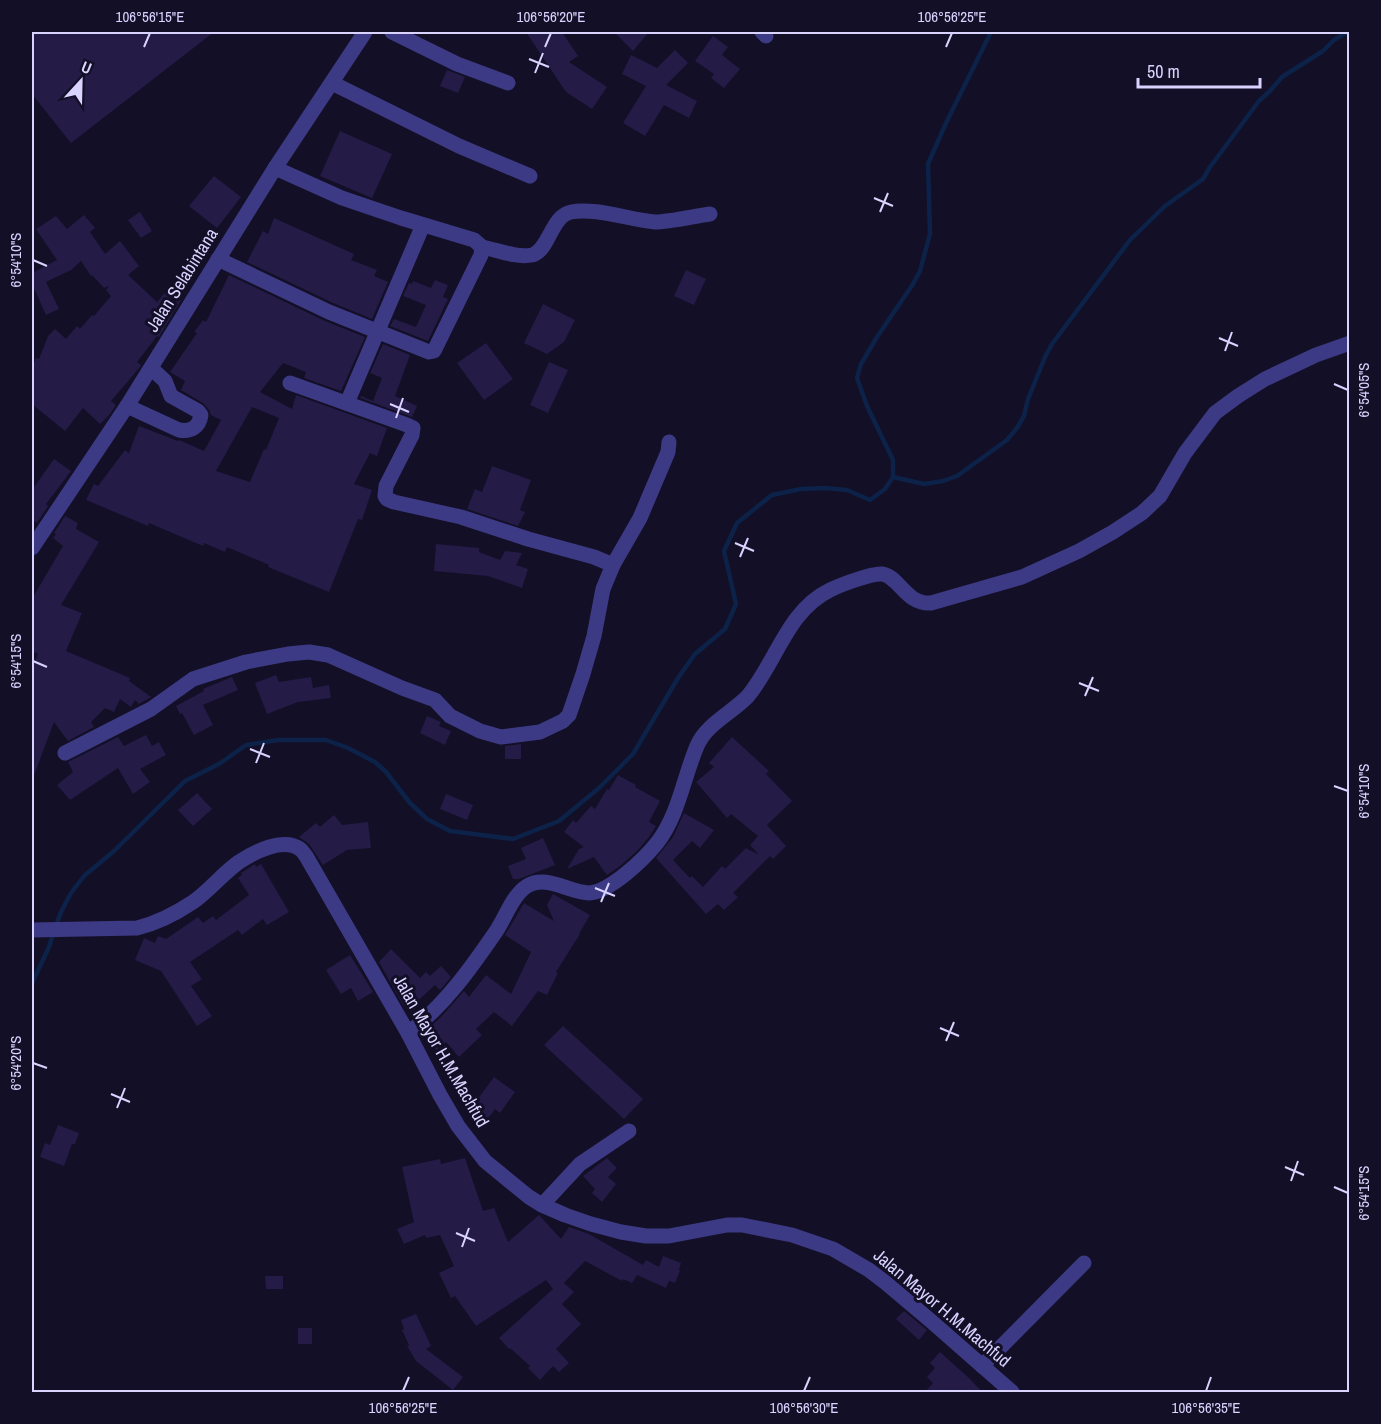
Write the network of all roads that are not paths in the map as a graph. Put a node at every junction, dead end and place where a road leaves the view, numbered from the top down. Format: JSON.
{"nodes":[{"id":1,"x":365,"y":32,"type":"edge"},
{"id":2,"x":392,"y":32,"type":"edge"},
{"id":3,"x":332,"y":83,"type":"junction"},
{"id":4,"x":508,"y":83,"type":"dead end"},
{"id":5,"x":275,"y":168,"type":"junction"},
{"id":6,"x":530,"y":176,"type":"dead end"},
{"id":7,"x":710,"y":214,"type":"dead end"},
{"id":8,"x":423,"y":225,"type":"junction"},
{"id":9,"x":482,"y":246,"type":"junction"},
{"id":10,"x":218,"y":259,"type":"junction"},
{"id":11,"x":378,"y":333,"type":"junction"},
{"id":12,"x":1350,"y":343,"type":"edge"},
{"id":13,"x":151,"y":368,"type":"junction"},
{"id":14,"x":290,"y":383,"type":"dead end"},
{"id":15,"x":347,"y":403,"type":"junction"},
{"id":16,"x":127,"y":406,"type":"junction"},
{"id":17,"x":669,"y":442,"type":"dead end"},
{"id":18,"x":32,"y":548,"type":"edge"},
{"id":19,"x":613,"y":565,"type":"junction"},
{"id":20,"x":64,"y":753,"type":"dead end"},
{"id":21,"x":32,"y":930,"type":"edge"},
{"id":22,"x":408,"y":1033,"type":"junction"},
{"id":23,"x":629,"y":1131,"type":"dead end"},
{"id":24,"x":542,"y":1205,"type":"junction"},
{"id":25,"x":1084,"y":1263,"type":"dead end"},
{"id":26,"x":982,"y":1366,"type":"junction"},
{"id":27,"x":1012,"y":1392,"type":"edge"}],
"edges":[{"from":1,"to":3,"type":"street","name":"Jalan Selabintana"},
{"from":2,"to":4,"type":"street"},
{"from":3,"to":5,"type":"street","name":"Jalan Selabintana"},
{"from":3,"to":6,"type":"street"},
{"from":5,"to":8,"type":"street"},
{"from":5,"to":10,"type":"street","name":"Jalan Selabintana"},
{"from":7,"to":9,"type":"street"},
{"from":8,"to":9,"type":"street"},
{"from":8,"to":11,"type":"street"},
{"from":9,"to":11,"type":"street"},
{"from":10,"to":11,"type":"street"},
{"from":10,"to":13,"type":"street","name":"Jalan Selabintana"},
{"from":11,"to":15,"type":"street"},
{"from":12,"to":22,"type":"street"},
{"from":13,"to":16,"type":"street","name":"Jalan Selabintana"},
{"from":13,"to":16,"type":"street"},
{"from":14,"to":15,"type":"street"},
{"from":15,"to":19,"type":"street"},
{"from":16,"to":18,"type":"street","name":"Jalan Selabintana"},
{"from":17,"to":19,"type":"street"},
{"from":19,"to":20,"type":"street"},
{"from":21,"to":22,"type":"street","name":"Jalan Mayor H.M.Machfud"},
{"from":22,"to":24,"type":"street","name":"Jalan Mayor H.M.Machfud"},
{"from":23,"to":24,"type":"street"},
{"from":24,"to":26,"type":"street","name":"Jalan Mayor H.M.Machfud"},
{"from":25,"to":26,"type":"street"},
{"from":26,"to":27,"type":"street","name":"Jalan Mayor H.M.Machfud"}]}
